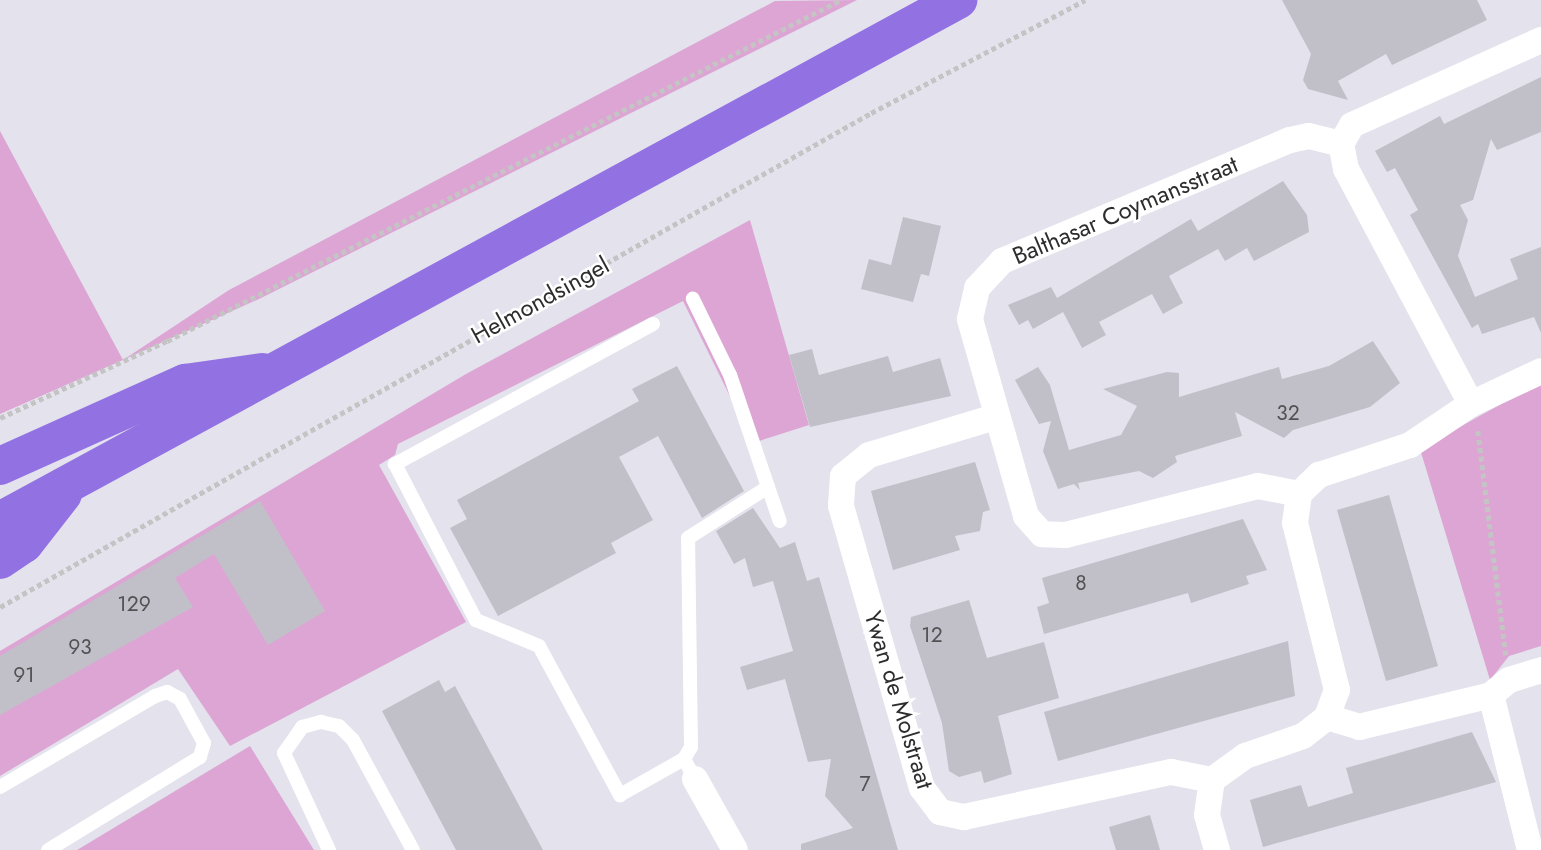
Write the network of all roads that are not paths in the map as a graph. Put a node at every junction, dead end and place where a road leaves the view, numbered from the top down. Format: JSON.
{"nodes":[{"id":1,"x":958,"y":0,"type":"edge"},
{"id":2,"x":1541,"y":40,"type":"edge"},
{"id":3,"x":1341,"y":144,"type":"junction"},
{"id":4,"x":693,"y":299,"type":"dead end"},
{"id":5,"x":653,"y":324,"type":"dead end"},
{"id":6,"x":288,"y":368,"type":"junction"},
{"id":7,"x":1541,"y":371,"type":"edge"},
{"id":8,"x":1471,"y":404,"type":"junction"},
{"id":9,"x":995,"y":417,"type":"junction"},
{"id":10,"x":0,"y":466,"type":"edge"},
{"id":11,"x":69,"y":485,"type":"junction"},
{"id":12,"x":768,"y":487,"type":"junction"},
{"id":13,"x":1299,"y":494,"type":"junction"},
{"id":14,"x":780,"y":521,"type":"dead end"},
{"id":15,"x":0,"y":522,"type":"edge"},
{"id":16,"x":0,"y":560,"type":"edge"},
{"id":17,"x":1541,"y":670,"type":"edge"},
{"id":18,"x":1500,"y":688,"type":"junction"},
{"id":19,"x":1326,"y":717,"type":"junction"},
{"id":20,"x":689,"y":769,"type":"junction"},
{"id":21,"x":1212,"y":780,"type":"junction"},
{"id":22,"x":0,"y":787,"type":"edge"},
{"id":23,"x":48,"y":850,"type":"edge"},
{"id":24,"x":329,"y":850,"type":"edge"},
{"id":25,"x":412,"y":850,"type":"edge"},
{"id":26,"x":735,"y":850,"type":"edge"},
{"id":27,"x":1217,"y":850,"type":"edge"},
{"id":28,"x":1530,"y":850,"type":"edge"}],
"edges":[{"from":1,"to":6,"type":"main road"},
{"from":2,"to":3,"type":"street"},
{"from":3,"to":8,"type":"street"},
{"from":3,"to":9,"type":"street","name":"Balthasar Coymansstraat"},
{"from":4,"to":12,"type":"lane"},
{"from":5,"to":20,"type":"lane"},
{"from":6,"to":10,"type":"main road"},
{"from":6,"to":11,"type":"main road"},
{"from":7,"to":8,"type":"street"},
{"from":8,"to":13,"type":"street"},
{"from":9,"to":13,"type":"street","name":"Balthasar Coymansstraat"},
{"from":9,"to":21,"type":"street","name":"Ywan de Molstraat"},
{"from":11,"to":15,"type":"main road"},
{"from":11,"to":16,"type":"main road"},
{"from":12,"to":14,"type":"lane"},
{"from":12,"to":20,"type":"lane"},
{"from":13,"to":19,"type":"street"},
{"from":17,"to":18,"type":"street"},
{"from":18,"to":19,"type":"street"},
{"from":18,"to":28,"type":"street"},
{"from":19,"to":21,"type":"street"},
{"from":20,"to":26,"type":"street"},
{"from":21,"to":27,"type":"street"},
{"from":22,"to":23,"type":"lane"},
{"from":24,"to":25,"type":"lane"}]}
